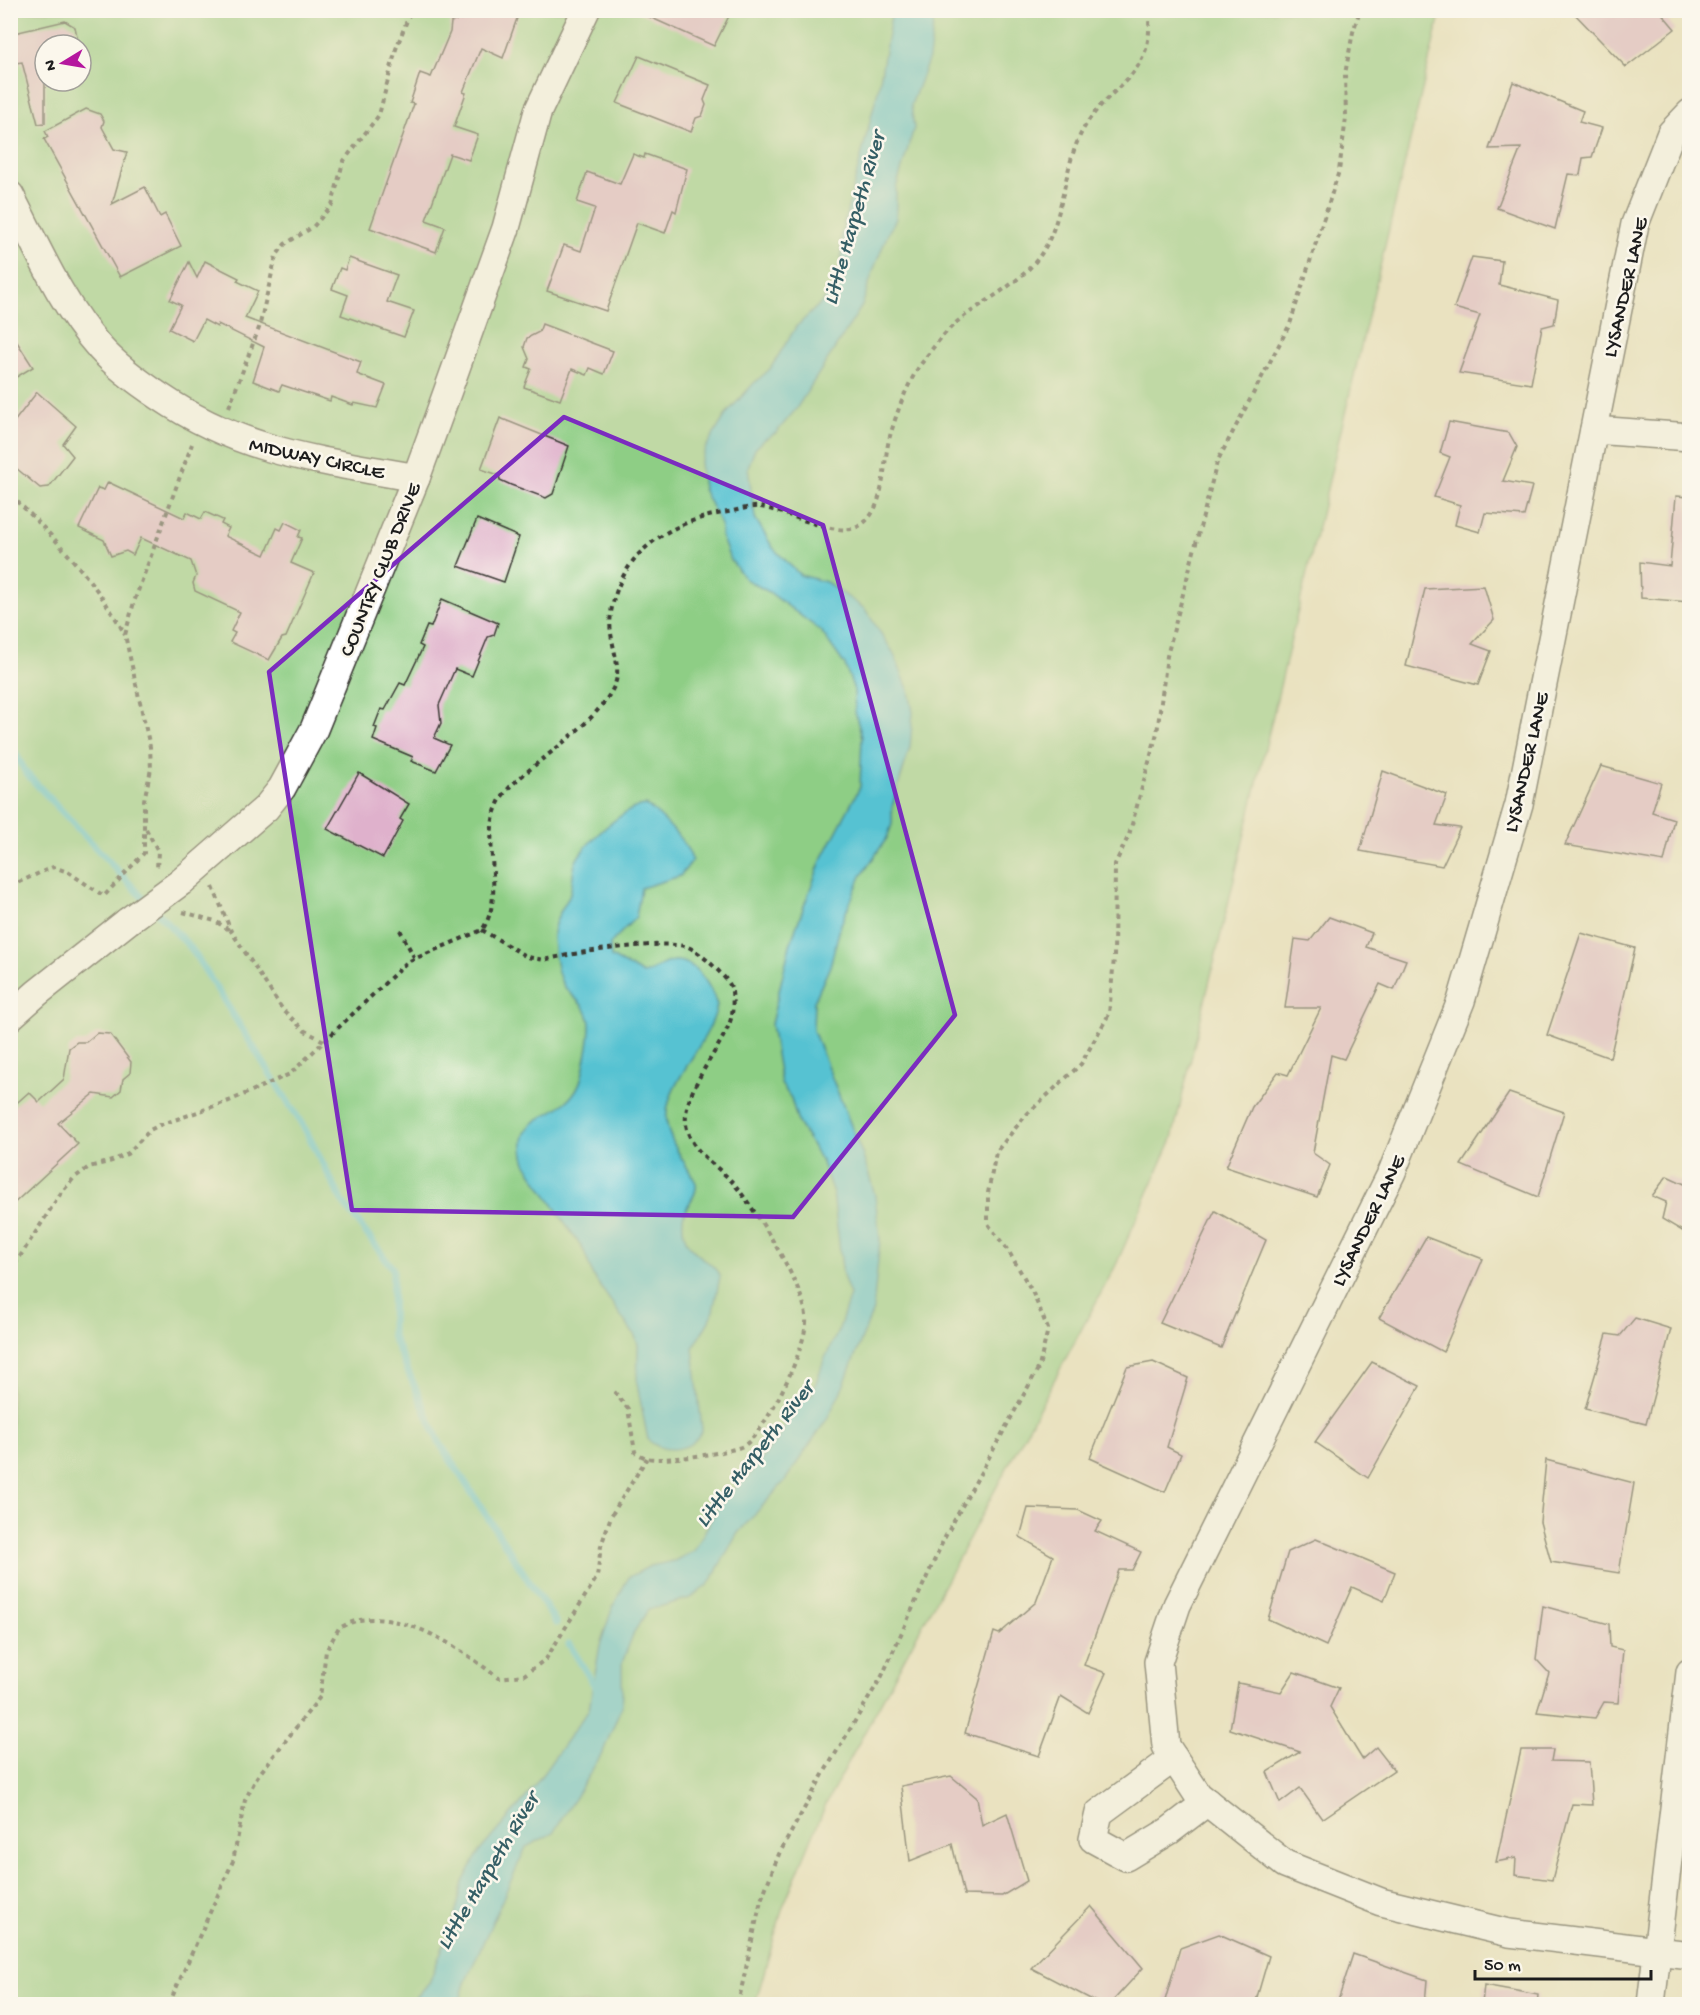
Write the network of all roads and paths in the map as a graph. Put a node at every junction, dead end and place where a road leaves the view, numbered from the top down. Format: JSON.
{"nodes":[{"id":1,"x":411,"y":10,"type":"edge"},
{"id":2,"x":586,"y":10,"type":"edge"},
{"id":3,"x":1148,"y":10,"type":"edge"},
{"id":4,"x":1360,"y":10,"type":"edge"},
{"id":5,"x":1689,"y":113,"type":"edge"},
{"id":6,"x":10,"y":195,"type":"edge"},
{"id":7,"x":227,"y":411,"type":"dead end"},
{"id":8,"x":1593,"y":430,"type":"junction"},
{"id":9,"x":195,"y":436,"type":"dead end"},
{"id":10,"x":1689,"y":437,"type":"edge"},
{"id":11,"x":416,"y":478,"type":"junction"},
{"id":12,"x":10,"y":495,"type":"edge"},
{"id":13,"x":125,"y":635,"type":"junction"},
{"id":14,"x":146,"y":828,"type":"junction"},
{"id":15,"x":204,"y":864,"type":"junction"},
{"id":16,"x":169,"y":881,"type":"junction"},
{"id":17,"x":10,"y":886,"type":"edge"},
{"id":18,"x":176,"y":910,"type":"dead end"},
{"id":19,"x":400,"y":930,"type":"dead end"},
{"id":20,"x":482,"y":930,"type":"junction"},
{"id":21,"x":231,"y":931,"type":"junction"},
{"id":22,"x":414,"y":957,"type":"junction"},
{"id":23,"x":10,"y":1017,"type":"edge"},
{"id":24,"x":324,"y":1041,"type":"junction"},
{"id":25,"x":10,"y":1272,"type":"edge"},
{"id":26,"x":613,"y":1390,"type":"dead end"},
{"id":27,"x":646,"y":1458,"type":"junction"},
{"id":28,"x":1689,"y":1672,"type":"edge"},
{"id":29,"x":1174,"y":1758,"type":"junction"},
{"id":30,"x":1207,"y":1802,"type":"junction"},
{"id":31,"x":1656,"y":1953,"type":"junction"},
{"id":32,"x":1689,"y":1955,"type":"edge"},
{"id":33,"x":169,"y":2004,"type":"edge"},
{"id":34,"x":738,"y":2004,"type":"edge"},
{"id":35,"x":1651,"y":2004,"type":"edge"}],
"edges":[{"from":1,"to":7,"type":"path"},
{"from":2,"to":11,"type":"street","name":"COUNTRY CLUB DRIVE"},
{"from":3,"to":20,"type":"path"},
{"from":4,"to":34,"type":"path"},
{"from":5,"to":8,"type":"street","name":"LYSANDER LANE"},
{"from":6,"to":11,"type":"street","name":"MIDWAY CIRCLE"},
{"from":8,"to":10,"type":"street"},
{"from":8,"to":29,"type":"street","name":"LYSANDER LANE"},
{"from":9,"to":13,"type":"path"},
{"from":11,"to":15,"type":"street","name":"COUNTRY CLUB DRIVE"},
{"from":12,"to":13,"type":"path"},
{"from":13,"to":14,"type":"path"},
{"from":14,"to":16,"type":"path"},
{"from":14,"to":17,"type":"path"},
{"from":15,"to":16,"type":"street","name":"COUNTRY CLUB DRIVE"},
{"from":15,"to":21,"type":"path"},
{"from":16,"to":23,"type":"street","name":"COUNTRY CLUB DRIVE","bridge":true},
{"from":18,"to":21,"type":"path"},
{"from":19,"to":22,"type":"path"},
{"from":20,"to":22,"type":"path"},
{"from":20,"to":27,"type":"path"},
{"from":21,"to":24,"type":"path"},
{"from":22,"to":24,"type":"path"},
{"from":24,"to":25,"type":"path"},
{"from":26,"to":27,"type":"path"},
{"from":27,"to":33,"type":"path"},
{"from":28,"to":31,"type":"street"},
{"from":29,"to":30,"type":"street","name":"LYSANDER LANE"},
{"from":29,"to":30,"type":"street"},
{"from":30,"to":31,"type":"street","name":"LYSANDER LANE"},
{"from":31,"to":32,"type":"street","name":"LYSANDER LANE"},
{"from":31,"to":35,"type":"street"}]}
